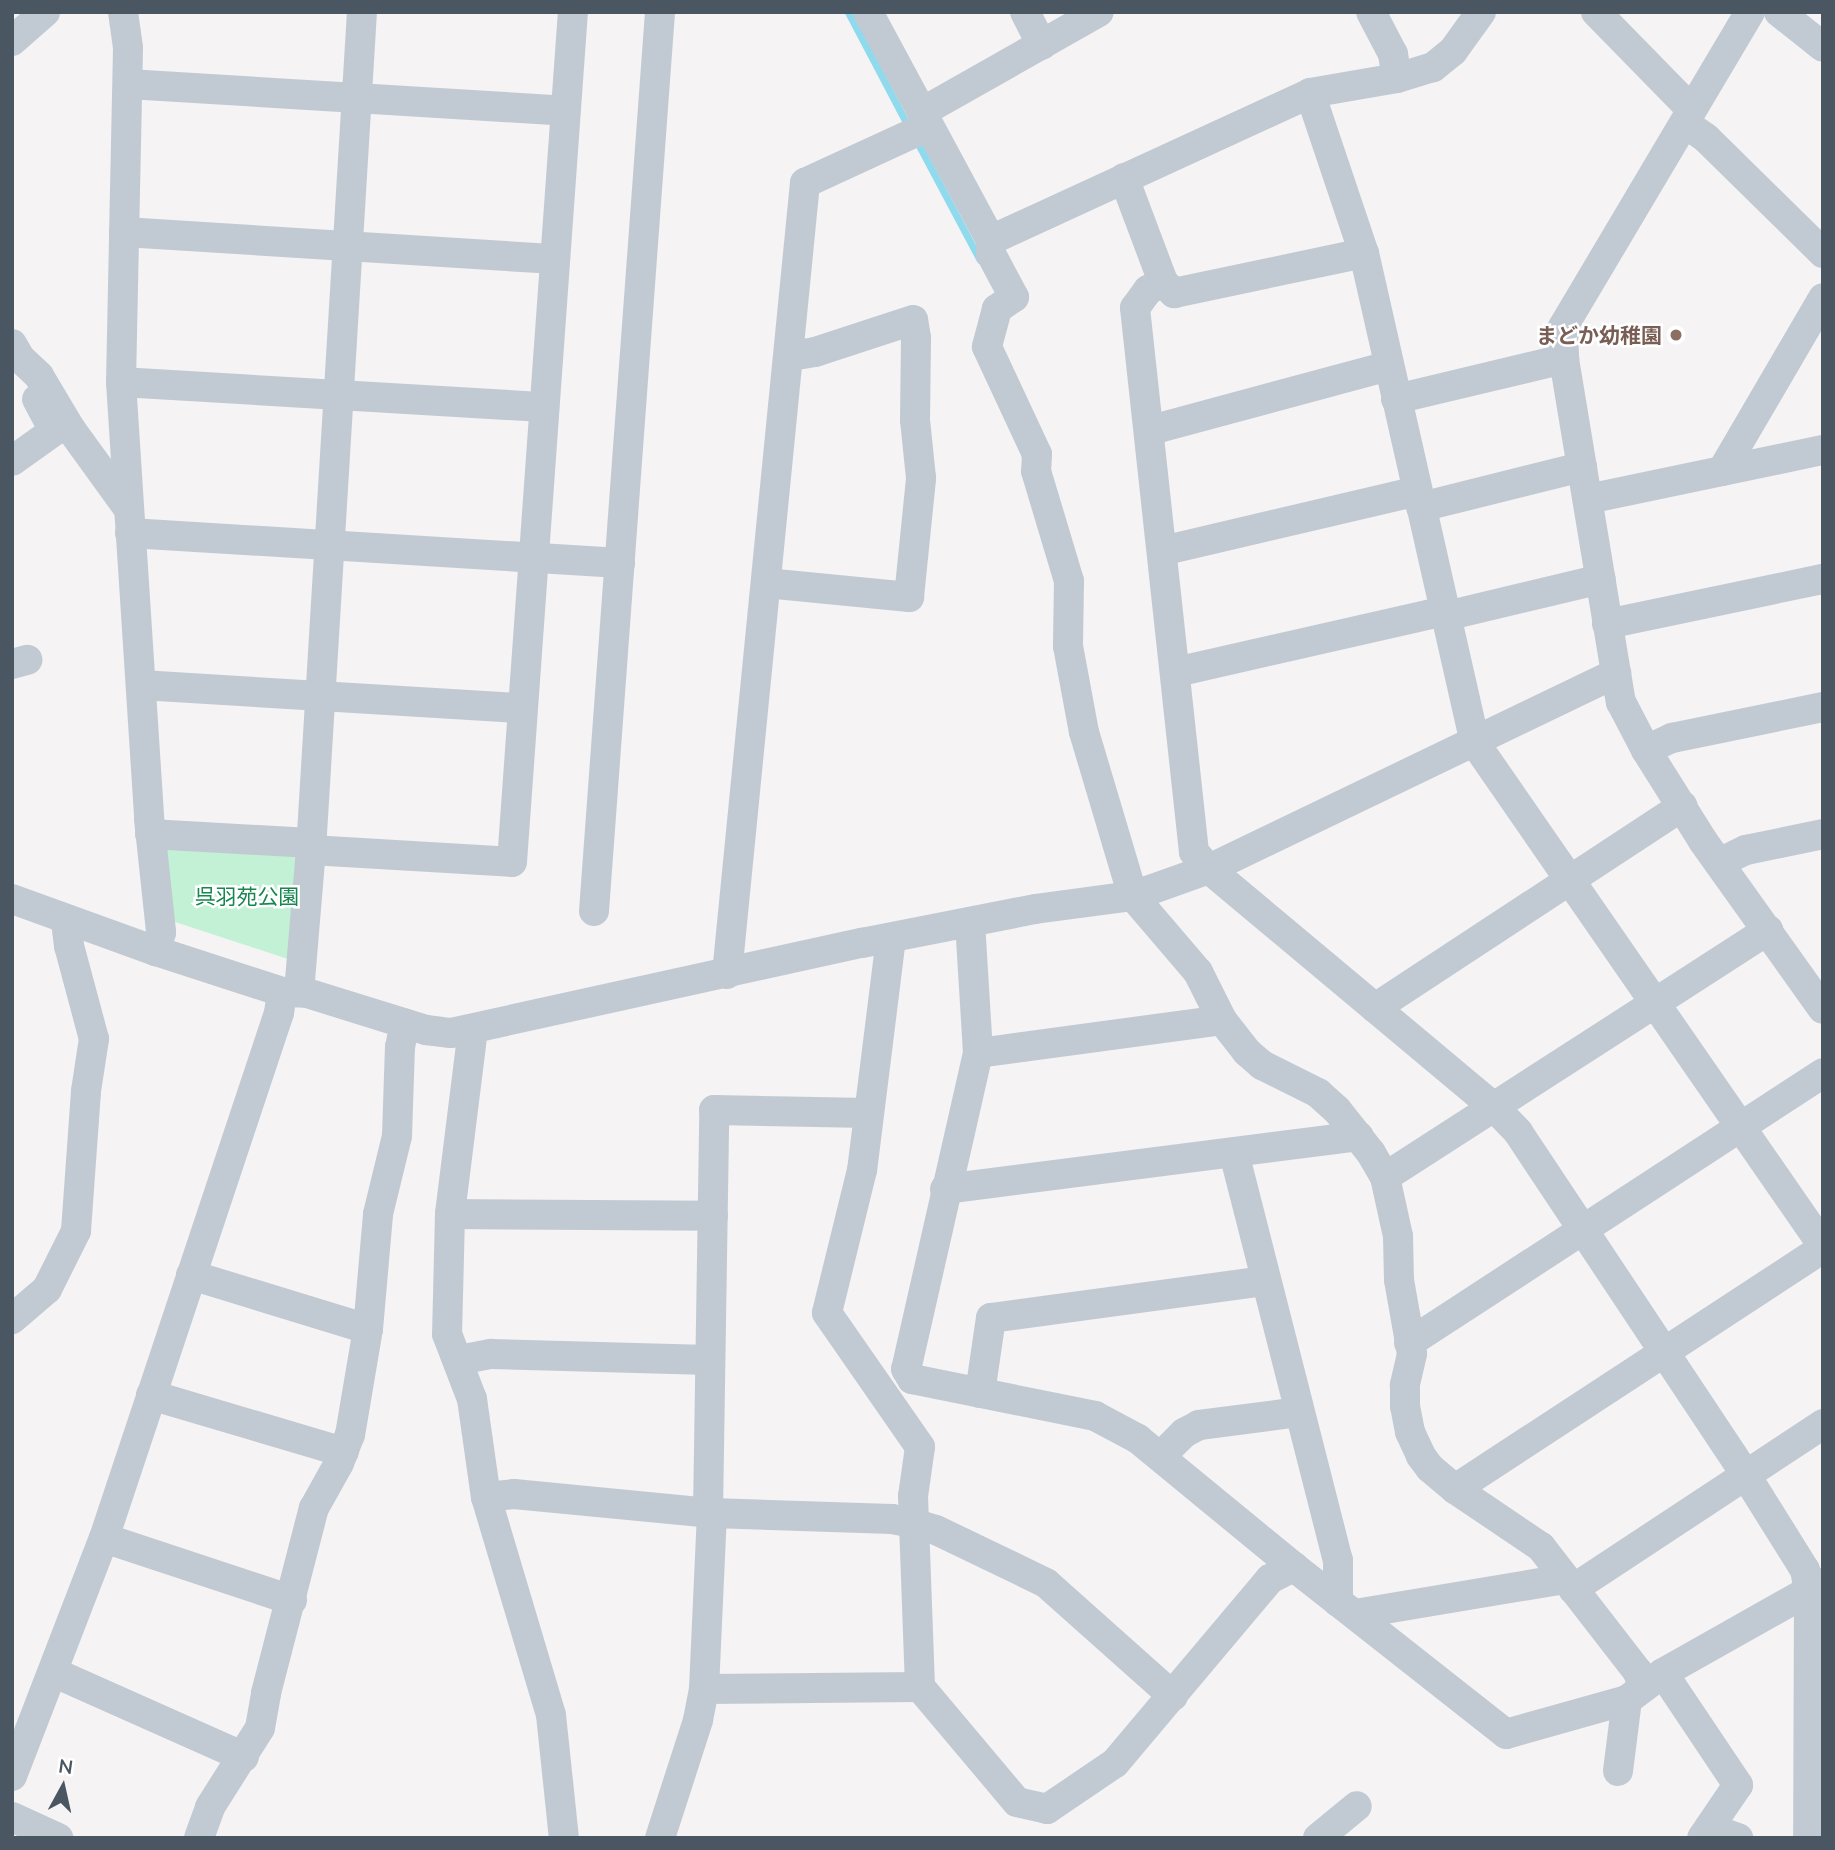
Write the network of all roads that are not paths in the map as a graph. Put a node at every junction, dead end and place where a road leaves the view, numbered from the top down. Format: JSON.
{"nodes":[{"id":1,"x":46,"y":12,"type":"edge"},
{"id":2,"x":123,"y":12,"type":"edge"},
{"id":3,"x":362,"y":12,"type":"edge"},
{"id":4,"x":573,"y":12,"type":"edge"},
{"id":5,"x":660,"y":12,"type":"edge"},
{"id":6,"x":867,"y":12,"type":"edge"},
{"id":7,"x":1025,"y":12,"type":"edge"},
{"id":8,"x":1099,"y":12,"type":"edge"},
{"id":9,"x":1371,"y":12,"type":"edge"},
{"id":10,"x":1481,"y":12,"type":"edge"},
{"id":11,"x":1596,"y":12,"type":"edge"},
{"id":12,"x":1750,"y":12,"type":"edge"},
{"id":13,"x":1779,"y":12,"type":"edge"},
{"id":14,"x":12,"y":41,"type":"edge"},
{"id":15,"x":1042,"y":45,"type":"junction"},
{"id":16,"x":1823,"y":47,"type":"edge"},
{"id":17,"x":1397,"y":78,"type":"junction"},
{"id":18,"x":128,"y":84,"type":"junction"},
{"id":19,"x":1310,"y":93,"type":"junction"},
{"id":20,"x":357,"y":98,"type":"junction"},
{"id":21,"x":565,"y":111,"type":"junction"},
{"id":22,"x":1688,"y":116,"type":"junction"},
{"id":23,"x":919,"y":126,"type":"junction"},
{"id":24,"x":1124,"y":178,"type":"junction"},
{"id":25,"x":124,"y":232,"type":"junction"},
{"id":26,"x":991,"y":240,"type":"junction"},
{"id":27,"x":349,"y":245,"type":"junction"},
{"id":28,"x":1364,"y":253,"type":"junction"},
{"id":29,"x":1823,"y":253,"type":"edge"},
{"id":30,"x":555,"y":259,"type":"junction"},
{"id":31,"x":1163,"y":282,"type":"junction"},
{"id":32,"x":1823,"y":298,"type":"edge"},
{"id":33,"x":16,"y":351,"type":"edge"},
{"id":34,"x":789,"y":356,"type":"junction"},
{"id":35,"x":1564,"y":359,"type":"junction"},
{"id":36,"x":1388,"y":366,"type":"junction"},
{"id":37,"x":121,"y":382,"type":"junction"},
{"id":38,"x":337,"y":395,"type":"junction"},
{"id":39,"x":1396,"y":399,"type":"junction"},
{"id":40,"x":544,"y":407,"type":"junction"},
{"id":41,"x":1151,"y":430,"type":"junction"},
{"id":42,"x":1823,"y":450,"type":"edge"},
{"id":43,"x":12,"y":461,"type":"edge"},
{"id":44,"x":1583,"y":467,"type":"junction"},
{"id":45,"x":1722,"y":471,"type":"junction"},
{"id":46,"x":1419,"y":499,"type":"junction"},
{"id":47,"x":1588,"y":499,"type":"junction"},
{"id":48,"x":129,"y":521,"type":"junction"},
{"id":49,"x":329,"y":545,"type":"junction"},
{"id":50,"x":1162,"y":551,"type":"junction"},
{"id":51,"x":532,"y":558,"type":"junction"},
{"id":52,"x":620,"y":564,"type":"junction"},
{"id":53,"x":1601,"y":579,"type":"junction"},
{"id":54,"x":1823,"y":579,"type":"edge"},
{"id":55,"x":765,"y":583,"type":"junction"},
{"id":56,"x":1445,"y":614,"type":"junction"},
{"id":57,"x":1608,"y":624,"type":"junction"},
{"id":58,"x":1176,"y":672,"type":"junction"},
{"id":59,"x":1616,"y":673,"type":"junction"},
{"id":60,"x":141,"y":685,"type":"junction"},
{"id":61,"x":319,"y":696,"type":"junction"},
{"id":62,"x":1823,"y":707,"type":"edge"},
{"id":63,"x":522,"y":708,"type":"junction"},
{"id":64,"x":1475,"y":743,"type":"junction"},
{"id":65,"x":1646,"y":750,"type":"junction"},
{"id":66,"x":1683,"y":806,"type":"junction"},
{"id":67,"x":150,"y":834,"type":"junction"},
{"id":68,"x":1823,"y":834,"type":"edge"},
{"id":69,"x":311,"y":846,"type":"junction"},
{"id":70,"x":1719,"y":863,"type":"junction"},
{"id":71,"x":1209,"y":869,"type":"junction"},
{"id":72,"x":1571,"y":881,"type":"junction"},
{"id":73,"x":1133,"y":896,"type":"junction"},
{"id":74,"x":12,"y":899,"type":"edge"},
{"id":75,"x":594,"y":911,"type":"dead end"},
{"id":76,"x":66,"y":920,"type":"junction"},
{"id":77,"x":970,"y":922,"type":"junction"},
{"id":78,"x":1768,"y":930,"type":"junction"},
{"id":79,"x":891,"y":938,"type":"junction"},
{"id":80,"x":156,"y":951,"type":"junction"},
{"id":81,"x":1811,"y":968,"type":"edge"},
{"id":82,"x":727,"y":974,"type":"junction"},
{"id":83,"x":290,"y":992,"type":"junction"},
{"id":84,"x":1657,"y":1003,"type":"junction"},
{"id":85,"x":1375,"y":1008,"type":"junction"},
{"id":86,"x":1823,"y":1009,"type":"edge"},
{"id":87,"x":1222,"y":1020,"type":"junction"},
{"id":88,"x":405,"y":1024,"type":"junction"},
{"id":89,"x":473,"y":1029,"type":"junction"},
{"id":90,"x":978,"y":1053,"type":"junction"},
{"id":91,"x":1823,"y":1073,"type":"edge"},
{"id":92,"x":1494,"y":1107,"type":"junction"},
{"id":93,"x":868,"y":1112,"type":"junction"},
{"id":94,"x":1742,"y":1125,"type":"junction"},
{"id":95,"x":1359,"y":1136,"type":"junction"},
{"id":96,"x":1234,"y":1153,"type":"junction"},
{"id":97,"x":1385,"y":1177,"type":"junction"},
{"id":98,"x":945,"y":1189,"type":"junction"},
{"id":99,"x":450,"y":1214,"type":"junction"},
{"id":100,"x":713,"y":1216,"type":"junction"},
{"id":101,"x":1586,"y":1230,"type":"junction"},
{"id":102,"x":1823,"y":1247,"type":"edge"},
{"id":103,"x":191,"y":1275,"type":"junction"},
{"id":104,"x":1266,"y":1280,"type":"junction"},
{"id":105,"x":12,"y":1319,"type":"edge"},
{"id":106,"x":368,"y":1329,"type":"junction"},
{"id":107,"x":1409,"y":1343,"type":"junction"},
{"id":108,"x":1664,"y":1352,"type":"junction"},
{"id":109,"x":459,"y":1360,"type":"junction"},
{"id":110,"x":709,"y":1360,"type":"junction"},
{"id":111,"x":980,"y":1393,"type":"junction"},
{"id":112,"x":151,"y":1395,"type":"junction"},
{"id":113,"x":1299,"y":1412,"type":"junction"},
{"id":114,"x":1823,"y":1424,"type":"edge"},
{"id":115,"x":344,"y":1452,"type":"junction"},
{"id":116,"x":1161,"y":1456,"type":"junction"},
{"id":117,"x":1745,"y":1474,"type":"junction"},
{"id":118,"x":1455,"y":1489,"type":"junction"},
{"id":119,"x":486,"y":1497,"type":"junction"},
{"id":120,"x":710,"y":1513,"type":"junction"},
{"id":121,"x":913,"y":1523,"type":"junction"},
{"id":122,"x":104,"y":1538,"type":"junction"},
{"id":123,"x":1294,"y":1567,"type":"junction"},
{"id":124,"x":1569,"y":1584,"type":"junction"},
{"id":125,"x":1816,"y":1586,"type":"edge"},
{"id":126,"x":292,"y":1600,"type":"junction"},
{"id":127,"x":1346,"y":1608,"type":"junction"},
{"id":128,"x":53,"y":1672,"type":"junction"},
{"id":129,"x":920,"y":1687,"type":"junction"},
{"id":130,"x":1645,"y":1687,"type":"junction"},
{"id":131,"x":704,"y":1689,"type":"junction"},
{"id":132,"x":1816,"y":1695,"type":"edge"},
{"id":133,"x":1173,"y":1696,"type":"junction"},
{"id":134,"x":244,"y":1757,"type":"junction"},
{"id":135,"x":1618,"y":1771,"type":"dead end"},
{"id":136,"x":12,"y":1776,"type":"edge"},
{"id":137,"x":1357,"y":1806,"type":"dead end"},
{"id":138,"x":12,"y":1817,"type":"edge"},
{"id":139,"x":1813,"y":1824,"type":"edge"},
{"id":140,"x":1706,"y":1833,"type":"edge"},
{"id":141,"x":58,"y":1838,"type":"edge"},
{"id":142,"x":199,"y":1838,"type":"edge"},
{"id":143,"x":564,"y":1838,"type":"edge"},
{"id":144,"x":660,"y":1838,"type":"edge"},
{"id":145,"x":1318,"y":1838,"type":"edge"},
{"id":146,"x":1738,"y":1838,"type":"edge"}],
"edges":[{"from":1,"to":14,"type":"street"},
{"from":2,"to":18,"type":"street"},
{"from":3,"to":20,"type":"street"},
{"from":4,"to":21,"type":"street"},
{"from":5,"to":52,"type":"street"},
{"from":6,"to":23,"type":"street"},
{"from":7,"to":15,"type":"street"},
{"from":8,"to":15,"type":"street"},
{"from":9,"to":17,"type":"street"},
{"from":10,"to":17,"type":"street"},
{"from":11,"to":22,"type":"street"},
{"from":12,"to":22,"type":"street"},
{"from":13,"to":16,"type":"street"},
{"from":15,"to":23,"type":"street"},
{"from":17,"to":19,"type":"street"},
{"from":18,"to":20,"type":"street"},
{"from":18,"to":25,"type":"street"},
{"from":19,"to":24,"type":"street"},
{"from":19,"to":28,"type":"street"},
{"from":20,"to":21,"type":"street"},
{"from":20,"to":27,"type":"street"},
{"from":21,"to":30,"type":"street"},
{"from":22,"to":29,"type":"street"},
{"from":22,"to":35,"type":"street"},
{"from":23,"to":26,"type":"street"},
{"from":23,"to":34,"type":"street"},
{"from":24,"to":26,"type":"street"},
{"from":24,"to":31,"type":"street"},
{"from":25,"to":27,"type":"street"},
{"from":25,"to":37,"type":"street"},
{"from":26,"to":73,"type":"street"},
{"from":27,"to":30,"type":"street"},
{"from":27,"to":38,"type":"street"},
{"from":28,"to":31,"type":"street"},
{"from":28,"to":36,"type":"street"},
{"from":30,"to":40,"type":"street"},
{"from":31,"to":41,"type":"street"},
{"from":32,"to":45,"type":"street"},
{"from":33,"to":43,"type":"street"},
{"from":33,"to":48,"type":"street"},
{"from":34,"to":55,"type":"street"},
{"from":34,"to":55,"type":"street"},
{"from":35,"to":39,"type":"street"},
{"from":35,"to":44,"type":"street"},
{"from":36,"to":39,"type":"street"},
{"from":36,"to":41,"type":"street"},
{"from":37,"to":38,"type":"street"},
{"from":37,"to":48,"type":"street"},
{"from":38,"to":40,"type":"street"},
{"from":38,"to":49,"type":"street"},
{"from":39,"to":46,"type":"street"},
{"from":40,"to":51,"type":"street"},
{"from":41,"to":50,"type":"street"},
{"from":42,"to":45,"type":"street"},
{"from":44,"to":46,"type":"street"},
{"from":44,"to":47,"type":"street"},
{"from":45,"to":47,"type":"street"},
{"from":46,"to":50,"type":"street"},
{"from":46,"to":56,"type":"street"},
{"from":47,"to":53,"type":"street"},
{"from":48,"to":49,"type":"street"},
{"from":48,"to":60,"type":"street"},
{"from":49,"to":51,"type":"street"},
{"from":49,"to":61,"type":"street"},
{"from":50,"to":58,"type":"street"},
{"from":51,"to":52,"type":"street"},
{"from":51,"to":63,"type":"street"},
{"from":52,"to":75,"type":"street"},
{"from":53,"to":56,"type":"street"},
{"from":53,"to":57,"type":"street"},
{"from":54,"to":57,"type":"street"},
{"from":55,"to":82,"type":"street"},
{"from":56,"to":58,"type":"street"},
{"from":56,"to":64,"type":"street"},
{"from":57,"to":59,"type":"street"},
{"from":58,"to":71,"type":"street"},
{"from":59,"to":64,"type":"street"},
{"from":59,"to":65,"type":"street"},
{"from":60,"to":61,"type":"street"},
{"from":60,"to":67,"type":"street"},
{"from":61,"to":63,"type":"street"},
{"from":61,"to":69,"type":"street"},
{"from":62,"to":65,"type":"street"},
{"from":63,"to":69,"type":"street"},
{"from":64,"to":71,"type":"street"},
{"from":64,"to":72,"type":"street"},
{"from":65,"to":66,"type":"street"},
{"from":66,"to":70,"type":"street"},
{"from":66,"to":72,"type":"street"},
{"from":67,"to":69,"type":"street"},
{"from":67,"to":80,"type":"street"},
{"from":68,"to":70,"type":"street"},
{"from":69,"to":83,"type":"street"},
{"from":70,"to":78,"type":"street"},
{"from":71,"to":73,"type":"street"},
{"from":71,"to":85,"type":"street"},
{"from":72,"to":84,"type":"street"},
{"from":72,"to":85,"type":"street"},
{"from":73,"to":77,"type":"street"},
{"from":73,"to":87,"type":"street"},
{"from":74,"to":76,"type":"street"},
{"from":76,"to":80,"type":"street"},
{"from":76,"to":105,"type":"street"},
{"from":77,"to":79,"type":"street"},
{"from":77,"to":90,"type":"street"},
{"from":78,"to":81,"type":"street"},
{"from":78,"to":84,"type":"street"},
{"from":79,"to":82,"type":"street"},
{"from":79,"to":93,"type":"street"},
{"from":80,"to":83,"type":"street"},
{"from":81,"to":86,"type":"street"},
{"from":82,"to":89,"type":"street"},
{"from":83,"to":88,"type":"street"},
{"from":83,"to":103,"type":"street"},
{"from":84,"to":92,"type":"street"},
{"from":84,"to":94,"type":"street"},
{"from":85,"to":92,"type":"street"},
{"from":87,"to":90,"type":"street"},
{"from":87,"to":95,"type":"street"},
{"from":88,"to":89,"type":"street"},
{"from":88,"to":106,"type":"street"},
{"from":89,"to":99,"type":"street"},
{"from":90,"to":98,"type":"street"},
{"from":91,"to":94,"type":"street"},
{"from":92,"to":97,"type":"street"},
{"from":92,"to":101,"type":"street"},
{"from":93,"to":100,"type":"street"},
{"from":93,"to":121,"type":"street"},
{"from":94,"to":101,"type":"street"},
{"from":94,"to":102,"type":"street"},
{"from":95,"to":96,"type":"street"},
{"from":95,"to":97,"type":"street"},
{"from":96,"to":98,"type":"street"},
{"from":96,"to":104,"type":"street"},
{"from":97,"to":107,"type":"street"},
{"from":98,"to":111,"type":"street"},
{"from":99,"to":100,"type":"street"},
{"from":99,"to":109,"type":"street"},
{"from":100,"to":110,"type":"street"},
{"from":101,"to":107,"type":"street"},
{"from":101,"to":108,"type":"street"},
{"from":102,"to":108,"type":"street"},
{"from":103,"to":106,"type":"street"},
{"from":103,"to":112,"type":"street"},
{"from":104,"to":111,"type":"street"},
{"from":104,"to":113,"type":"street"},
{"from":106,"to":115,"type":"street"},
{"from":107,"to":118,"type":"street"},
{"from":108,"to":117,"type":"street"},
{"from":108,"to":118,"type":"street"},
{"from":109,"to":110,"type":"street"},
{"from":109,"to":119,"type":"street"},
{"from":110,"to":120,"type":"street"},
{"from":111,"to":116,"type":"street"},
{"from":112,"to":115,"type":"street"},
{"from":112,"to":122,"type":"street"},
{"from":113,"to":116,"type":"street"},
{"from":113,"to":127,"type":"street"},
{"from":114,"to":117,"type":"street"},
{"from":115,"to":126,"type":"street"},
{"from":116,"to":123,"type":"street"},
{"from":117,"to":124,"type":"street"},
{"from":117,"to":125,"type":"street"},
{"from":118,"to":124,"type":"street"},
{"from":119,"to":120,"type":"street"},
{"from":119,"to":143,"type":"street"},
{"from":120,"to":121,"type":"street"},
{"from":120,"to":131,"type":"street"},
{"from":121,"to":129,"type":"street"},
{"from":121,"to":133,"type":"street"},
{"from":122,"to":126,"type":"street"},
{"from":122,"to":128,"type":"street"},
{"from":123,"to":127,"type":"street"},
{"from":123,"to":133,"type":"street"},
{"from":124,"to":127,"type":"street"},
{"from":124,"to":130,"type":"street"},
{"from":125,"to":130,"type":"street"},
{"from":125,"to":132,"type":"street"},
{"from":126,"to":134,"type":"street"},
{"from":127,"to":130,"type":"street"},
{"from":128,"to":134,"type":"street"},
{"from":128,"to":136,"type":"street"},
{"from":129,"to":131,"type":"street"},
{"from":129,"to":133,"type":"street"},
{"from":130,"to":135,"type":"street"},
{"from":130,"to":140,"type":"street"},
{"from":131,"to":144,"type":"street"},
{"from":132,"to":139,"type":"street"},
{"from":134,"to":142,"type":"street"},
{"from":137,"to":145,"type":"street"},
{"from":138,"to":141,"type":"street"},
{"from":140,"to":146,"type":"street"}]}
